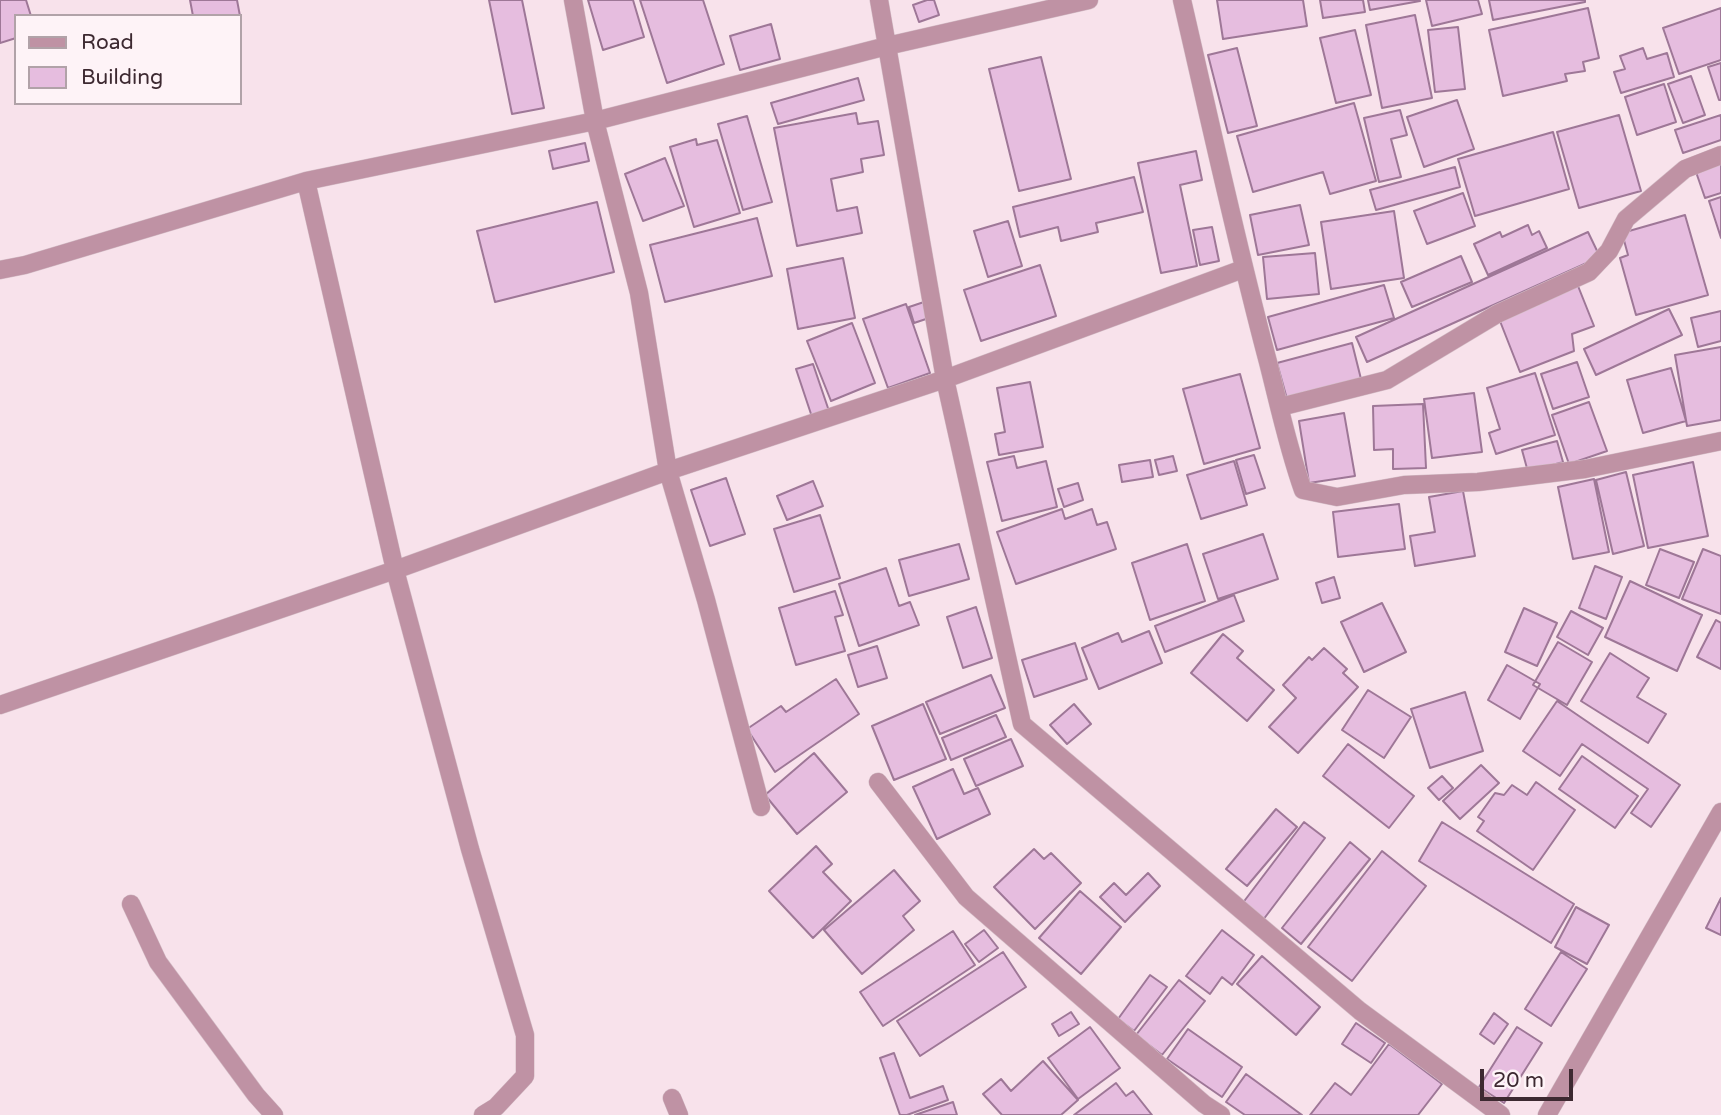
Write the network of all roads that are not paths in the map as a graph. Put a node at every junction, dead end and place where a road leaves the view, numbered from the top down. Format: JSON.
{"nodes":[{"id":1,"x":573,"y":0,"type":"edge"},
{"id":2,"x":879,"y":0,"type":"edge"},
{"id":3,"x":1088,"y":0,"type":"edge"},
{"id":4,"x":1182,"y":0,"type":"edge"},
{"id":5,"x":887,"y":46,"type":"junction"},
{"id":6,"x":595,"y":121,"type":"junction"},
{"id":7,"x":1721,"y":155,"type":"edge"},
{"id":8,"x":306,"y":181,"type":"junction"},
{"id":9,"x":1243,"y":269,"type":"junction"},
{"id":10,"x":0,"y":270,"type":"edge"},
{"id":11,"x":945,"y":379,"type":"junction"},
{"id":12,"x":1280,"y":407,"type":"junction"},
{"id":13,"x":1721,"y":441,"type":"edge"},
{"id":14,"x":668,"y":471,"type":"junction"},
{"id":15,"x":395,"y":570,"type":"junction"},
{"id":16,"x":0,"y":705,"type":"edge"},
{"id":17,"x":878,"y":782,"type":"dead end"},
{"id":18,"x":761,"y":807,"type":"dead end"},
{"id":19,"x":1721,"y":812,"type":"edge"},
{"id":20,"x":131,"y":904,"type":"dead end"},
{"id":21,"x":274,"y":1115,"type":"edge"},
{"id":22,"x":483,"y":1115,"type":"edge"},
{"id":23,"x":1220,"y":1115,"type":"edge"},
{"id":24,"x":1501,"y":1115,"type":"edge"},
{"id":25,"x":1547,"y":1115,"type":"edge"}],
"edges":[{"from":1,"to":6,"type":"street"},
{"from":2,"to":5,"type":"street"},
{"from":3,"to":5,"type":"street"},
{"from":4,"to":9,"type":"street"},
{"from":5,"to":6,"type":"street"},
{"from":5,"to":11,"type":"street"},
{"from":6,"to":8,"type":"street"},
{"from":6,"to":14,"type":"street"},
{"from":7,"to":12,"type":"street"},
{"from":8,"to":10,"type":"street"},
{"from":8,"to":15,"type":"street"},
{"from":9,"to":11,"type":"street"},
{"from":9,"to":12,"type":"street"},
{"from":11,"to":14,"type":"street"},
{"from":11,"to":24,"type":"street"},
{"from":12,"to":13,"type":"street"},
{"from":14,"to":15,"type":"street"},
{"from":14,"to":18,"type":"street"},
{"from":15,"to":16,"type":"street"},
{"from":15,"to":22,"type":"street"},
{"from":17,"to":23,"type":"street"},
{"from":19,"to":25,"type":"street"},
{"from":20,"to":21,"type":"street"}]}
